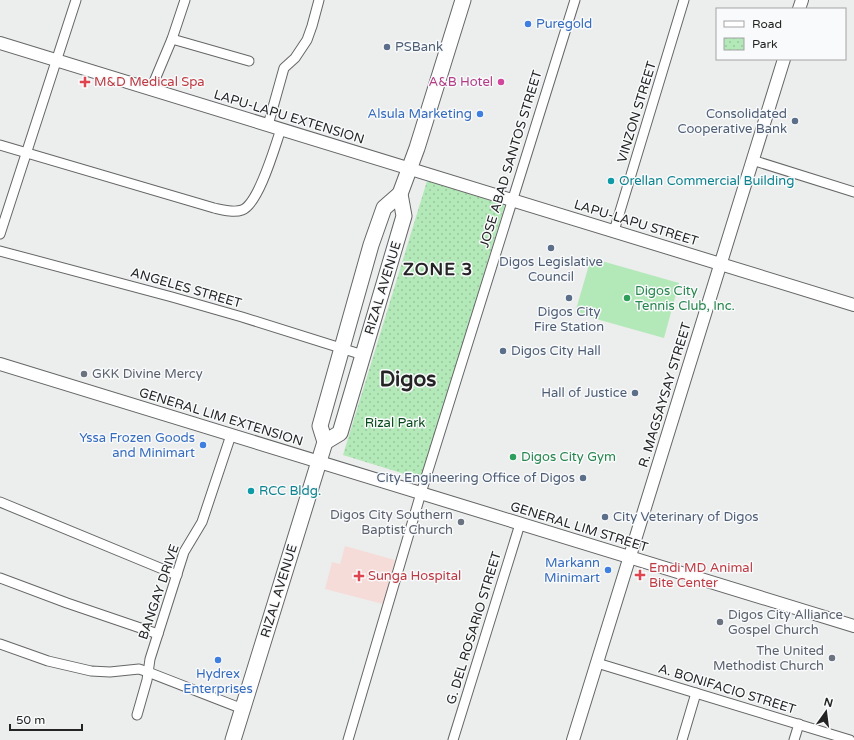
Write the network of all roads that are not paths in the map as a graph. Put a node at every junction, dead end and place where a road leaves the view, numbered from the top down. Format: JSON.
{"nodes":[{"id":1,"x":76,"y":0,"type":"edge"},
{"id":2,"x":185,"y":0,"type":"edge"},
{"id":3,"x":319,"y":0,"type":"edge"},
{"id":4,"x":463,"y":0,"type":"edge"},
{"id":5,"x":575,"y":0,"type":"edge"},
{"id":6,"x":684,"y":0,"type":"edge"},
{"id":7,"x":172,"y":39,"type":"junction"},
{"id":8,"x":0,"y":43,"type":"edge"},
{"id":9,"x":57,"y":60,"type":"junction"},
{"id":10,"x":784,"y":60,"type":"edge"},
{"id":11,"x":249,"y":61,"type":"dead end"},
{"id":12,"x":151,"y":89,"type":"junction"},
{"id":13,"x":268,"y":125,"type":"junction"},
{"id":14,"x":281,"y":129,"type":"junction"},
{"id":15,"x":0,"y":145,"type":"edge"},
{"id":16,"x":27,"y":153,"type":"junction"},
{"id":17,"x":752,"y":160,"type":"junction"},
{"id":18,"x":410,"y":168,"type":"junction"},
{"id":19,"x":853,"y":188,"type":"edge"},
{"id":20,"x":400,"y":194,"type":"junction"},
{"id":21,"x":512,"y":200,"type":"junction"},
{"id":22,"x":614,"y":231,"type":"junction"},
{"id":23,"x":0,"y":234,"type":"edge"},
{"id":24,"x":0,"y":251,"type":"edge"},
{"id":25,"x":720,"y":263,"type":"junction"},
{"id":26,"x":854,"y":305,"type":"edge"},
{"id":27,"x":352,"y":313,"type":"junction"},
{"id":28,"x":373,"y":319,"type":"junction"},
{"id":29,"x":341,"y":349,"type":"junction"},
{"id":30,"x":362,"y":355,"type":"junction"},
{"id":31,"x":0,"y":364,"type":"edge"},
{"id":32,"x":231,"y":435,"type":"junction"},
{"id":33,"x":325,"y":442,"type":"junction"},
{"id":34,"x":319,"y":462,"type":"junction"},
{"id":35,"x":421,"y":493,"type":"junction"},
{"id":36,"x":0,"y":502,"type":"edge"},
{"id":37,"x":520,"y":524,"type":"junction"},
{"id":38,"x":630,"y":557,"type":"junction"},
{"id":39,"x":177,"y":575,"type":"junction"},
{"id":40,"x":0,"y":578,"type":"edge"},
{"id":41,"x":854,"y":626,"type":"edge"},
{"id":42,"x":158,"y":634,"type":"junction"},
{"id":43,"x":0,"y":644,"type":"edge"},
{"id":44,"x":597,"y":663,"type":"junction"},
{"id":45,"x":148,"y":672,"type":"junction"},
{"id":46,"x":696,"y":693,"type":"junction"},
{"id":47,"x":243,"y":709,"type":"junction"},
{"id":48,"x":137,"y":715,"type":"dead end"},
{"id":49,"x":799,"y":724,"type":"junction"},
{"id":50,"x":233,"y":740,"type":"edge"},
{"id":51,"x":348,"y":740,"type":"edge"},
{"id":52,"x":453,"y":740,"type":"edge"},
{"id":53,"x":573,"y":740,"type":"edge"},
{"id":54,"x":682,"y":740,"type":"edge"},
{"id":55,"x":794,"y":740,"type":"edge"},
{"id":56,"x":850,"y":740,"type":"edge"}],
"edges":[{"from":1,"to":9,"type":"street"},
{"from":2,"to":7,"type":"street"},
{"from":3,"to":13,"type":"street"},
{"from":4,"to":18,"type":"main road","name":"RIZAL AVENUE"},
{"from":5,"to":21,"type":"street","name":"JOSE ABAD SANTOS STREET"},
{"from":6,"to":22,"type":"street","name":"VINZON STREET"},
{"from":7,"to":11,"type":"street"},
{"from":7,"to":12,"type":"street"},
{"from":8,"to":9,"type":"street","name":"LAPU-LAPU EXTENSION"},
{"from":9,"to":12,"type":"street","name":"LAPU-LAPU EXTENSION"},
{"from":9,"to":16,"type":"street"},
{"from":10,"to":17,"type":"street","name":"R. MAGSAYSAY STREET"},
{"from":12,"to":13,"type":"street","name":"LAPU-LAPU EXTENSION"},
{"from":13,"to":14,"type":"street","name":"LAPU-LAPU EXTENSION"},
{"from":14,"to":16,"type":"street"},
{"from":14,"to":18,"type":"street","name":"LAPU-LAPU EXTENSION"},
{"from":15,"to":16,"type":"street"},
{"from":16,"to":23,"type":"street"},
{"from":17,"to":19,"type":"street"},
{"from":17,"to":25,"type":"street","name":"R. MAGSAYSAY STREET"},
{"from":18,"to":20,"type":"main road","name":"RIZAL AVENUE"},
{"from":18,"to":21,"type":"street","name":"LAPU-LAPU STREET"},
{"from":20,"to":27,"type":"main road","name":"RIZAL AVENUE"},
{"from":20,"to":28,"type":"main road","name":"RIZAL AVENUE"},
{"from":21,"to":22,"type":"street","name":"LAPU-LAPU STREET"},
{"from":21,"to":35,"type":"street","name":"JOSE ABAD SANTOS STREET"},
{"from":22,"to":25,"type":"street","name":"LAPU-LAPU STREET"},
{"from":24,"to":29,"type":"street","name":"ANGELES STREET"},
{"from":25,"to":26,"type":"street","name":"LAPU-LAPU STREET"},
{"from":25,"to":38,"type":"street","name":"R. MAGSAYSAY STREET"},
{"from":27,"to":28,"type":"main road"},
{"from":27,"to":29,"type":"main road","name":"RIZAL AVENUE"},
{"from":28,"to":30,"type":"main road","name":"RIZAL AVENUE"},
{"from":29,"to":30,"type":"street","name":"ANGELES STREET"},
{"from":29,"to":33,"type":"main road","name":"RIZAL AVENUE"},
{"from":30,"to":33,"type":"main road","name":"RIZAL AVENUE"},
{"from":31,"to":32,"type":"street","name":"GENERAL LIM EXTENSION"},
{"from":32,"to":34,"type":"street","name":"GENERAL LIM EXTENSION"},
{"from":32,"to":39,"type":"street","name":"BANGAY DRIVE"},
{"from":33,"to":34,"type":"main road","name":"RIZAL AVENUE"},
{"from":34,"to":35,"type":"street","name":"GENERAL LIM STREET"},
{"from":34,"to":47,"type":"main road","name":"RIZAL AVENUE"},
{"from":35,"to":37,"type":"street","name":"GENERAL LIM STREET"},
{"from":35,"to":51,"type":"street","name":"JOSE ABAD SANTOS STREET"},
{"from":36,"to":39,"type":"street"},
{"from":37,"to":38,"type":"street","name":"GENERAL LIM STREET"},
{"from":37,"to":52,"type":"street","name":"G. DEL ROSARIO STREET"},
{"from":38,"to":41,"type":"street","name":"GENERAL LIM STREET"},
{"from":38,"to":44,"type":"street","name":"R. MAGSAYSAY STREET"},
{"from":39,"to":42,"type":"street","name":"BANGAY DRIVE"},
{"from":40,"to":42,"type":"street"},
{"from":42,"to":45,"type":"street","name":"BANGAY DRIVE"},
{"from":43,"to":45,"type":"street"},
{"from":44,"to":46,"type":"street","name":"A. BONIFACIO STREET"},
{"from":44,"to":53,"type":"street","name":"R. MAGSAYSAY STREET"},
{"from":45,"to":47,"type":"street"},
{"from":45,"to":48,"type":"street","name":"BANGAY DRIVE"},
{"from":46,"to":49,"type":"street","name":"A. BONIFACIO STREET"},
{"from":46,"to":54,"type":"street"},
{"from":47,"to":50,"type":"main road","name":"RIZAL AVENUE"},
{"from":49,"to":55,"type":"street"},
{"from":49,"to":56,"type":"street","name":"A. BONIFACIO STREET"}]}
